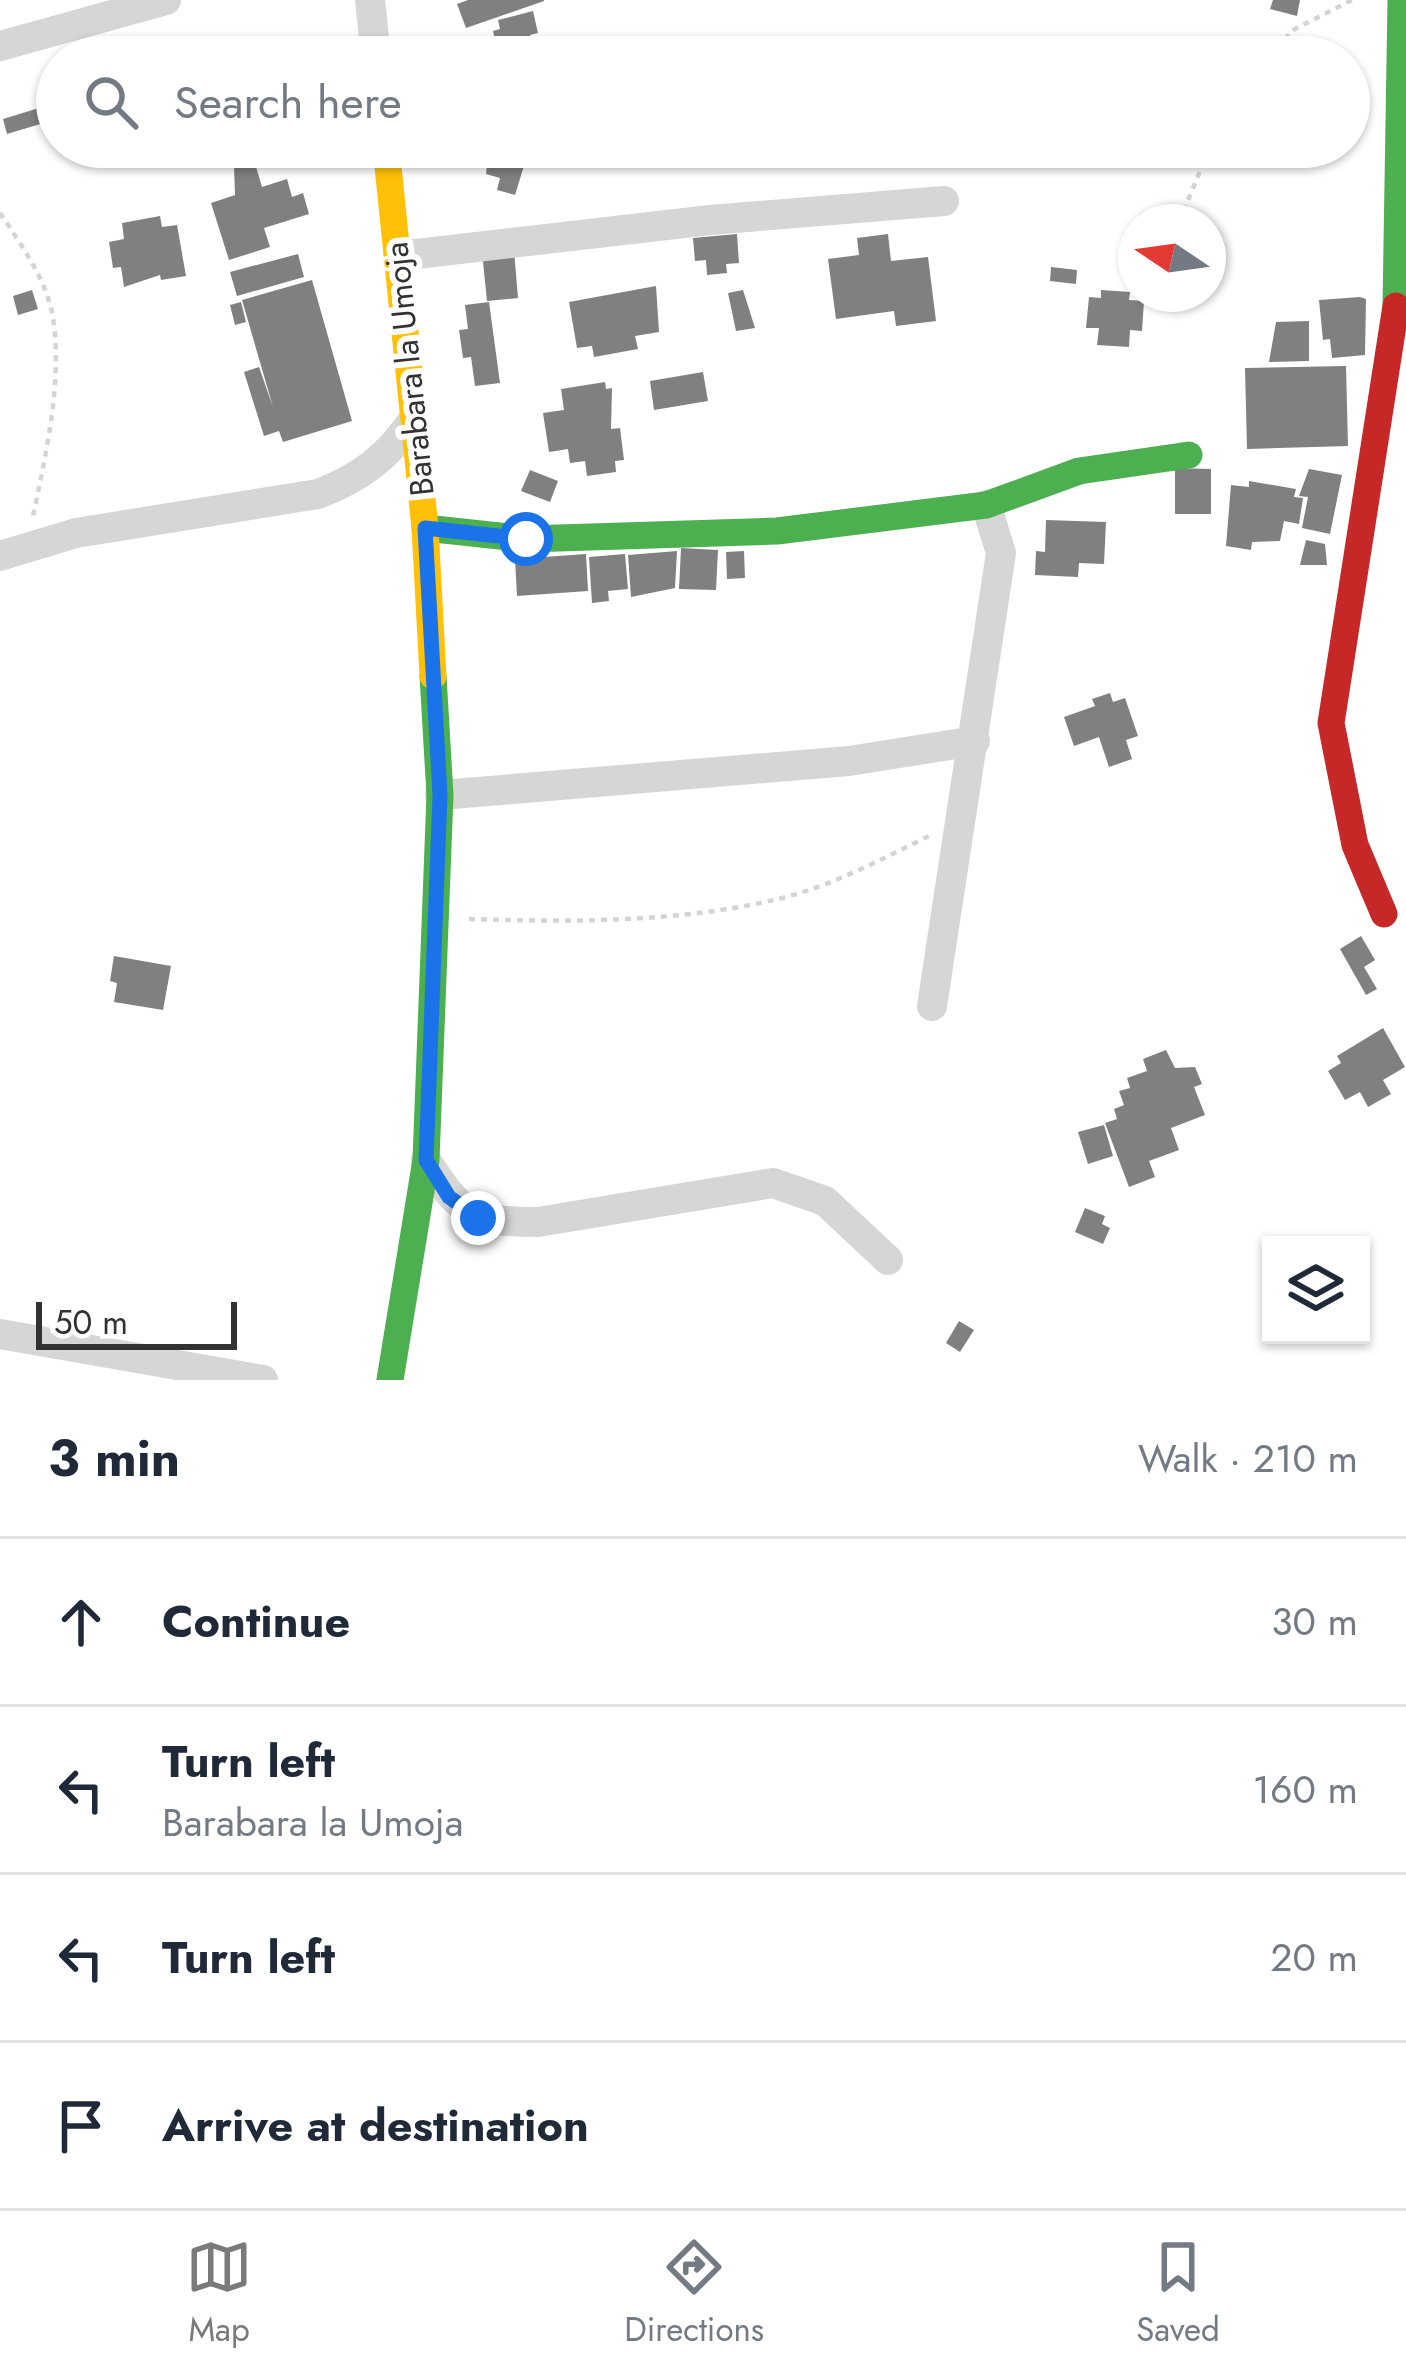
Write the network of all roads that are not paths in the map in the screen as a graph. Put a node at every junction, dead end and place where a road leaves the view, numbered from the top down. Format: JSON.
{"nodes":[{"id":1,"x":166,"y":0,"type":"edge"},
{"id":2,"x":370,"y":0,"type":"edge"},
{"id":3,"x":1401,"y":0,"type":"edge"},
{"id":4,"x":36,"y":36,"type":"edge"},
{"id":5,"x":36,"y":36,"type":"edge"},
{"id":6,"x":374,"y":36,"type":"edge"},
{"id":7,"x":0,"y":46,"type":"edge"},
{"id":8,"x":389,"y":168,"type":"edge"},
{"id":9,"x":944,"y":201,"type":"dead end"},
{"id":10,"x":399,"y":256,"type":"junction"},
{"id":11,"x":413,"y":420,"type":"junction"},
{"id":12,"x":1189,"y":455,"type":"dead end"},
{"id":13,"x":986,"y":505,"type":"junction"},
{"id":14,"x":425,"y":528,"type":"junction"},
{"id":15,"x":13,"y":550,"type":"edge"},
{"id":16,"x":975,"y":741,"type":"junction"},
{"id":17,"x":440,"y":795,"type":"junction"},
{"id":18,"x":1384,"y":914,"type":"dead end"},
{"id":19,"x":932,"y":1006,"type":"dead end"},
{"id":20,"x":426,"y":1160,"type":"junction"},
{"id":21,"x":888,"y":1260,"type":"dead end"},
{"id":22,"x":0,"y":1334,"type":"edge"},
{"id":23,"x":263,"y":1380,"type":"edge"},
{"id":24,"x":390,"y":1380,"type":"edge"}],
"edges":[{"from":1,"to":5,"type":"street"},
{"from":2,"to":6,"type":"street"},
{"from":3,"to":18,"type":"street"},
{"from":4,"to":7,"type":"street"},
{"from":8,"to":10,"type":"street","name":"Barabara la Umoja"},
{"from":9,"to":10,"type":"street"},
{"from":10,"to":11,"type":"street","name":"Barabara la Umoja"},
{"from":11,"to":14,"type":"street","name":"Barabara la Umoja"},
{"from":11,"to":15,"type":"street"},
{"from":12,"to":13,"type":"street"},
{"from":13,"to":14,"type":"street"},
{"from":13,"to":16,"type":"street"},
{"from":14,"to":17,"type":"street","name":"Barabara la Umoja"},
{"from":16,"to":17,"type":"street"},
{"from":16,"to":19,"type":"street"},
{"from":17,"to":20,"type":"street","name":"Barabara la Umoja"},
{"from":20,"to":21,"type":"street"},
{"from":20,"to":24,"type":"street","name":"Barabara la Umoja"},
{"from":22,"to":23,"type":"street"}]}
